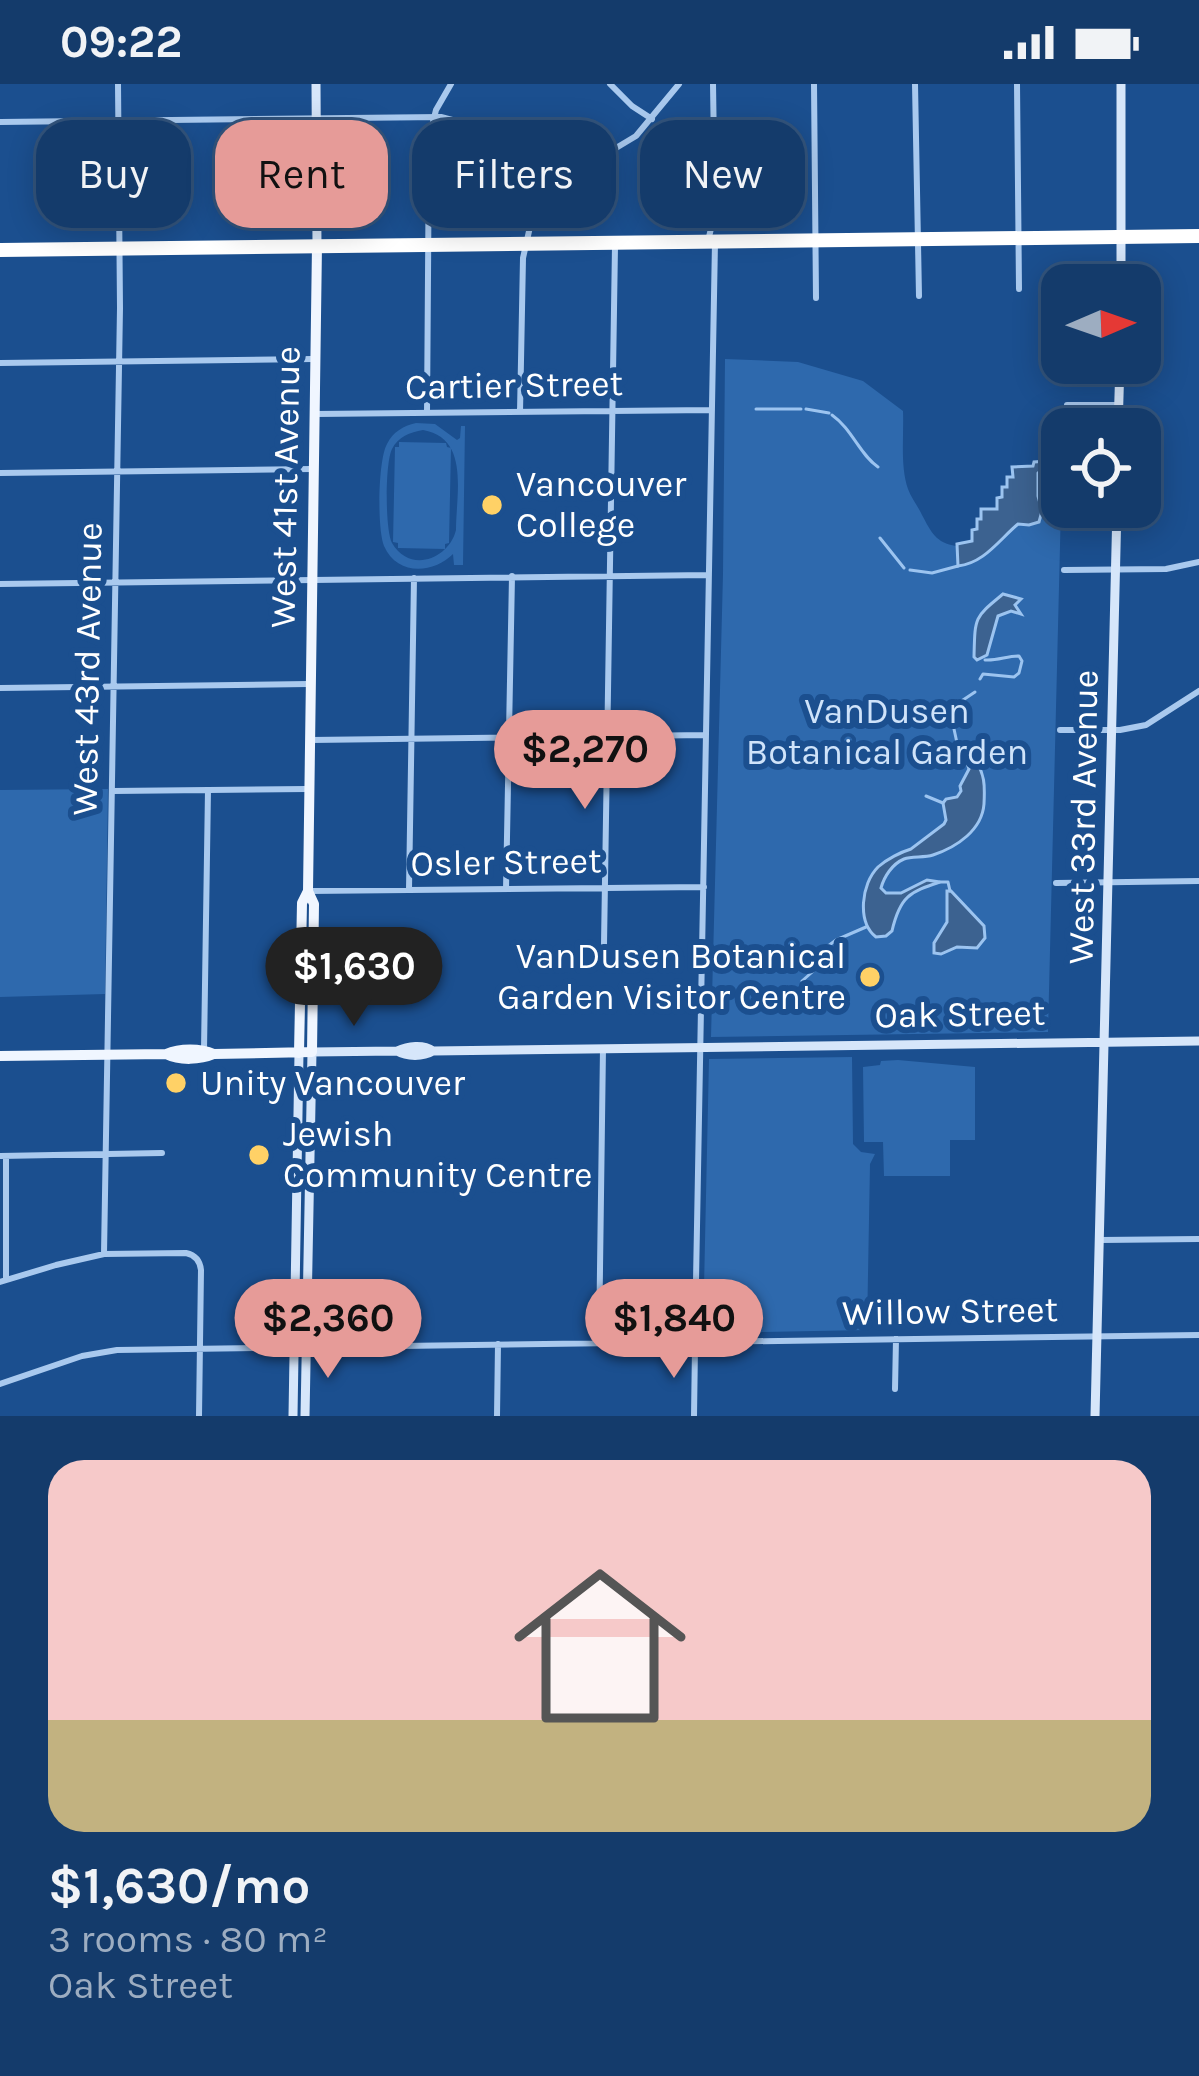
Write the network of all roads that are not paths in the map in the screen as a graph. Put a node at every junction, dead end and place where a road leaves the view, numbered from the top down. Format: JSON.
{"nodes":[{"id":1,"x":118,"y":84,"type":"edge"},
{"id":2,"x":316,"y":84,"type":"edge"},
{"id":3,"x":451,"y":84,"type":"edge"},
{"id":4,"x":610,"y":84,"type":"edge"},
{"id":5,"x":679,"y":84,"type":"edge"},
{"id":6,"x":713,"y":84,"type":"edge"},
{"id":7,"x":814,"y":84,"type":"edge"},
{"id":8,"x":915,"y":84,"type":"edge"},
{"id":9,"x":1017,"y":84,"type":"edge"},
{"id":10,"x":1121,"y":84,"type":"edge"},
{"id":11,"x":434,"y":117,"type":"junction"},
{"id":12,"x":317,"y":118,"type":"junction"},
{"id":13,"x":652,"y":118,"type":"junction"},
{"id":14,"x":118,"y":120,"type":"joint"},
{"id":15,"x":448,"y":120,"type":"edge"},
{"id":16,"x":714,"y":120,"type":"edge"},
{"id":17,"x":36,"y":121,"type":"edge"},
{"id":18,"x":0,"y":122,"type":"edge"},
{"id":19,"x":616,"y":148,"type":"edge"},
{"id":20,"x":119,"y":228,"type":"edge"},
{"id":21,"x":530,"y":228,"type":"edge"},
{"id":22,"x":715,"y":228,"type":"edge"},
{"id":23,"x":715,"y":228,"type":"edge"},
{"id":24,"x":1199,"y":236,"type":"edge"},
{"id":25,"x":1122,"y":237,"type":"junction"},
{"id":26,"x":1018,"y":238,"type":"junction"},
{"id":27,"x":917,"y":239,"type":"junction"},
{"id":28,"x":816,"y":240,"type":"junction"},
{"id":29,"x":615,"y":242,"type":"junction"},
{"id":30,"x":715,"y":242,"type":"junction"},
{"id":31,"x":526,"y":243,"type":"junction"},
{"id":32,"x":317,"y":244,"type":"junction"},
{"id":33,"x":429,"y":244,"type":"junction"},
{"id":34,"x":119,"y":249,"type":"junction"},
{"id":35,"x":0,"y":250,"type":"edge"},
{"id":36,"x":1121,"y":264,"type":"edge"},
{"id":37,"x":1019,"y":290,"type":"dead end"},
{"id":38,"x":919,"y":296,"type":"dead end"},
{"id":39,"x":817,"y":298,"type":"dead end"},
{"id":40,"x":316,"y":359,"type":"junction"},
{"id":41,"x":119,"y":361,"type":"junction"},
{"id":42,"x":0,"y":363,"type":"edge"},
{"id":43,"x":1120,"y":384,"type":"edge"},
{"id":44,"x":1067,"y":405,"type":"dead end"},
{"id":45,"x":1119,"y":405,"type":"junction"},
{"id":46,"x":1119,"y":408,"type":"edge"},
{"id":47,"x":712,"y":410,"type":"junction"},
{"id":48,"x":612,"y":411,"type":"junction"},
{"id":49,"x":520,"y":412,"type":"junction"},
{"id":50,"x":427,"y":413,"type":"junction"},
{"id":51,"x":316,"y":414,"type":"junction"},
{"id":52,"x":315,"y":469,"type":"junction"},
{"id":53,"x":117,"y":471,"type":"junction"},
{"id":54,"x":0,"y":473,"type":"edge"},
{"id":55,"x":1116,"y":528,"type":"edge"},
{"id":56,"x":1199,"y":562,"type":"edge"},
{"id":57,"x":1064,"y":570,"type":"dead end"},
{"id":58,"x":1115,"y":570,"type":"junction"},
{"id":59,"x":708,"y":575,"type":"junction"},
{"id":60,"x":512,"y":576,"type":"junction"},
{"id":61,"x":610,"y":576,"type":"junction"},
{"id":62,"x":414,"y":578,"type":"junction"},
{"id":63,"x":314,"y":580,"type":"junction"},
{"id":64,"x":116,"y":582,"type":"junction"},
{"id":65,"x":0,"y":584,"type":"edge"},
{"id":66,"x":312,"y":684,"type":"junction"},
{"id":67,"x":114,"y":686,"type":"junction"},
{"id":68,"x":0,"y":688,"type":"edge"},
{"id":69,"x":1199,"y":691,"type":"edge"},
{"id":70,"x":1060,"y":730,"type":"dead end"},
{"id":71,"x":1112,"y":730,"type":"junction"},
{"id":72,"x":706,"y":735,"type":"junction"},
{"id":73,"x":607,"y":736,"type":"junction"},
{"id":74,"x":411,"y":738,"type":"junction"},
{"id":75,"x":508,"y":738,"type":"junction"},
{"id":76,"x":311,"y":740,"type":"junction"},
{"id":77,"x":310,"y":789,"type":"junction"},
{"id":78,"x":208,"y":790,"type":"junction"},
{"id":79,"x":112,"y":791,"type":"junction"},
{"id":80,"x":1199,"y":881,"type":"edge"},
{"id":81,"x":1108,"y":882,"type":"junction"},
{"id":82,"x":1056,"y":883,"type":"dead end"},
{"id":83,"x":704,"y":887,"type":"junction"},
{"id":84,"x":605,"y":888,"type":"junction"},
{"id":85,"x":506,"y":889,"type":"junction"},
{"id":86,"x":409,"y":890,"type":"junction"},
{"id":87,"x":308,"y":891,"type":"junction"},
{"id":88,"x":604,"y":945,"type":"dead end"},
{"id":89,"x":1199,"y":1041,"type":"edge"},
{"id":90,"x":1105,"y":1042,"type":"junction"},
{"id":91,"x":701,"y":1047,"type":"junction"},
{"id":92,"x":603,"y":1048,"type":"junction"},
{"id":93,"x":209,"y":1052,"type":"junction"},
{"id":94,"x":306,"y":1053,"type":"junction"},
{"id":95,"x":107,"y":1054,"type":"junction"},
{"id":96,"x":0,"y":1056,"type":"edge"},
{"id":97,"x":162,"y":1154,"type":"dead end"},
{"id":98,"x":106,"y":1155,"type":"junction"},
{"id":99,"x":3,"y":1156,"type":"edge"},
{"id":100,"x":1199,"y":1239,"type":"edge"},
{"id":101,"x":1099,"y":1240,"type":"junction"},
{"id":102,"x":104,"y":1254,"type":"junction"},
{"id":103,"x":3,"y":1281,"type":"edge"},
{"id":104,"x":1199,"y":1335,"type":"edge"},
{"id":105,"x":1096,"y":1336,"type":"junction"},
{"id":106,"x":896,"y":1339,"type":"junction"},
{"id":107,"x":599,"y":1342,"type":"junction"},
{"id":108,"x":696,"y":1342,"type":"junction"},
{"id":109,"x":498,"y":1344,"type":"junction"},
{"id":110,"x":300,"y":1346,"type":"junction"},
{"id":111,"x":200,"y":1348,"type":"junction"},
{"id":112,"x":0,"y":1384,"type":"edge"},
{"id":113,"x":895,"y":1389,"type":"dead end"},
{"id":114,"x":199,"y":1416,"type":"edge"},
{"id":115,"x":293,"y":1416,"type":"edge"},
{"id":116,"x":304,"y":1416,"type":"edge"},
{"id":117,"x":496,"y":1416,"type":"edge"},
{"id":118,"x":694,"y":1416,"type":"edge"},
{"id":119,"x":1095,"y":1416,"type":"edge"}],
"edges":[{"from":1,"to":14,"type":"street","name":"West 43rd Avenue"},
{"from":2,"to":12,"type":"main road","name":"West 41st Avenue"},
{"from":3,"to":11,"type":"street"},
{"from":4,"to":13,"type":"street"},
{"from":5,"to":13,"type":"street"},
{"from":6,"to":16,"type":"street"},
{"from":7,"to":28,"type":"street"},
{"from":8,"to":27,"type":"street"},
{"from":9,"to":26,"type":"street"},
{"from":10,"to":25,"type":"main road"},
{"from":11,"to":12,"type":"street"},
{"from":11,"to":15,"type":"street"},
{"from":11,"to":33,"type":"street"},
{"from":12,"to":14,"type":"street"},
{"from":12,"to":32,"type":"main road","name":"West 41st Avenue"},
{"from":13,"to":19,"type":"street"},
{"from":17,"to":18,"type":"street"},
{"from":20,"to":34,"type":"street","name":"West 43rd Avenue"},
{"from":21,"to":31,"type":"street"},
{"from":22,"to":30,"type":"street"},
{"from":23,"to":30,"type":"street"},
{"from":24,"to":25,"type":"highway"},
{"from":25,"to":26,"type":"highway"},
{"from":25,"to":36,"type":"main road"},
{"from":26,"to":27,"type":"highway"},
{"from":26,"to":37,"type":"street"},
{"from":27,"to":28,"type":"highway"},
{"from":27,"to":38,"type":"street"},
{"from":28,"to":30,"type":"highway"},
{"from":28,"to":39,"type":"street"},
{"from":29,"to":30,"type":"highway"},
{"from":29,"to":31,"type":"highway"},
{"from":29,"to":48,"type":"street"},
{"from":30,"to":47,"type":"street"},
{"from":31,"to":33,"type":"highway"},
{"from":31,"to":49,"type":"street"},
{"from":32,"to":33,"type":"highway"},
{"from":32,"to":34,"type":"highway"},
{"from":32,"to":40,"type":"main road","name":"West 41st Avenue"},
{"from":33,"to":50,"type":"street"},
{"from":34,"to":35,"type":"highway"},
{"from":34,"to":41,"type":"street","name":"West 43rd Avenue"},
{"from":40,"to":41,"type":"street"},
{"from":40,"to":51,"type":"main road","name":"West 41st Avenue"},
{"from":41,"to":42,"type":"street"},
{"from":41,"to":53,"type":"street","name":"West 43rd Avenue"},
{"from":43,"to":45,"type":"main road"},
{"from":44,"to":45,"type":"street"},
{"from":45,"to":46,"type":"main road"},
{"from":47,"to":48,"type":"street","name":"Cartier Street"},
{"from":47,"to":59,"type":"street"},
{"from":48,"to":49,"type":"street","name":"Cartier Street"},
{"from":48,"to":61,"type":"street"},
{"from":49,"to":50,"type":"street","name":"Cartier Street"},
{"from":50,"to":51,"type":"street","name":"Cartier Street"},
{"from":51,"to":52,"type":"main road","name":"West 41st Avenue"},
{"from":52,"to":53,"type":"street"},
{"from":52,"to":63,"type":"main road","name":"West 41st Avenue"},
{"from":53,"to":54,"type":"street"},
{"from":53,"to":64,"type":"street","name":"West 43rd Avenue"},
{"from":55,"to":58,"type":"main road","name":"West 33rd Avenue"},
{"from":56,"to":58,"type":"street"},
{"from":57,"to":58,"type":"street"},
{"from":58,"to":71,"type":"main road","name":"West 33rd Avenue"},
{"from":59,"to":61,"type":"street"},
{"from":59,"to":72,"type":"street"},
{"from":60,"to":61,"type":"street"},
{"from":60,"to":62,"type":"street"},
{"from":60,"to":75,"type":"street"},
{"from":61,"to":73,"type":"street"},
{"from":62,"to":63,"type":"street"},
{"from":62,"to":74,"type":"street"},
{"from":63,"to":64,"type":"street"},
{"from":63,"to":66,"type":"main road","name":"West 41st Avenue"},
{"from":64,"to":65,"type":"street"},
{"from":64,"to":67,"type":"street","name":"West 43rd Avenue"},
{"from":66,"to":67,"type":"street"},
{"from":66,"to":76,"type":"main road","name":"West 41st Avenue"},
{"from":67,"to":68,"type":"street"},
{"from":67,"to":79,"type":"street","name":"West 43rd Avenue"},
{"from":69,"to":71,"type":"street"},
{"from":70,"to":71,"type":"street"},
{"from":71,"to":81,"type":"main road","name":"West 33rd Avenue"},
{"from":72,"to":73,"type":"street"},
{"from":72,"to":83,"type":"street"},
{"from":73,"to":75,"type":"street"},
{"from":73,"to":84,"type":"street"},
{"from":74,"to":75,"type":"street"},
{"from":74,"to":76,"type":"street"},
{"from":74,"to":86,"type":"street"},
{"from":75,"to":85,"type":"street"},
{"from":76,"to":77,"type":"main road","name":"West 41st Avenue"},
{"from":77,"to":78,"type":"street"},
{"from":77,"to":87,"type":"main road","name":"West 41st Avenue"},
{"from":78,"to":79,"type":"street"},
{"from":78,"to":93,"type":"street"},
{"from":79,"to":95,"type":"street","name":"West 43rd Avenue"},
{"from":80,"to":81,"type":"street"},
{"from":81,"to":82,"type":"street"},
{"from":81,"to":90,"type":"main road","name":"West 33rd Avenue"},
{"from":83,"to":84,"type":"street","name":"Osler Street"},
{"from":83,"to":91,"type":"street"},
{"from":84,"to":85,"type":"street","name":"Osler Street"},
{"from":84,"to":88,"type":"street"},
{"from":85,"to":86,"type":"street","name":"Osler Street"},
{"from":86,"to":87,"type":"street","name":"Osler Street"},
{"from":87,"to":94,"type":"main road","name":"West 41st Avenue"},
{"from":89,"to":90,"type":"main road","name":"Oak Street"},
{"from":90,"to":91,"type":"main road","name":"Oak Street"},
{"from":90,"to":101,"type":"main road","name":"West 33rd Avenue"},
{"from":91,"to":92,"type":"main road","name":"Oak Street"},
{"from":91,"to":108,"type":"street"},
{"from":92,"to":94,"type":"main road","name":"Oak Street"},
{"from":92,"to":107,"type":"street"},
{"from":93,"to":94,"type":"main road","name":"Oak Street"},
{"from":93,"to":95,"type":"main road","name":"Oak Street"},
{"from":94,"to":110,"type":"main road","name":"West 41st Avenue"},
{"from":95,"to":96,"type":"main road","name":"Oak Street"},
{"from":95,"to":98,"type":"street","name":"West 43rd Avenue"},
{"from":97,"to":98,"type":"street"},
{"from":98,"to":99,"type":"street"},
{"from":98,"to":102,"type":"street","name":"West 43rd Avenue"},
{"from":99,"to":103,"type":"street"},
{"from":100,"to":101,"type":"street"},
{"from":101,"to":105,"type":"main road","name":"West 33rd Avenue"},
{"from":102,"to":103,"type":"street"},
{"from":102,"to":111,"type":"street"},
{"from":104,"to":105,"type":"street","name":"Willow Street"},
{"from":105,"to":106,"type":"street","name":"Willow Street"},
{"from":105,"to":119,"type":"main road","name":"West 33rd Avenue"},
{"from":106,"to":108,"type":"street","name":"Willow Street"},
{"from":106,"to":113,"type":"street"},
{"from":107,"to":108,"type":"street","name":"Willow Street"},
{"from":107,"to":109,"type":"street","name":"Willow Street"},
{"from":108,"to":118,"type":"street"},
{"from":109,"to":110,"type":"street","name":"Willow Street"},
{"from":109,"to":117,"type":"street"},
{"from":110,"to":111,"type":"street","name":"Willow Street"},
{"from":110,"to":115,"type":"main road","name":"West 41st Avenue"},
{"from":110,"to":116,"type":"main road","name":"West 41st Avenue"},
{"from":111,"to":112,"type":"street","name":"Willow Street"},
{"from":111,"to":114,"type":"street"}]}
